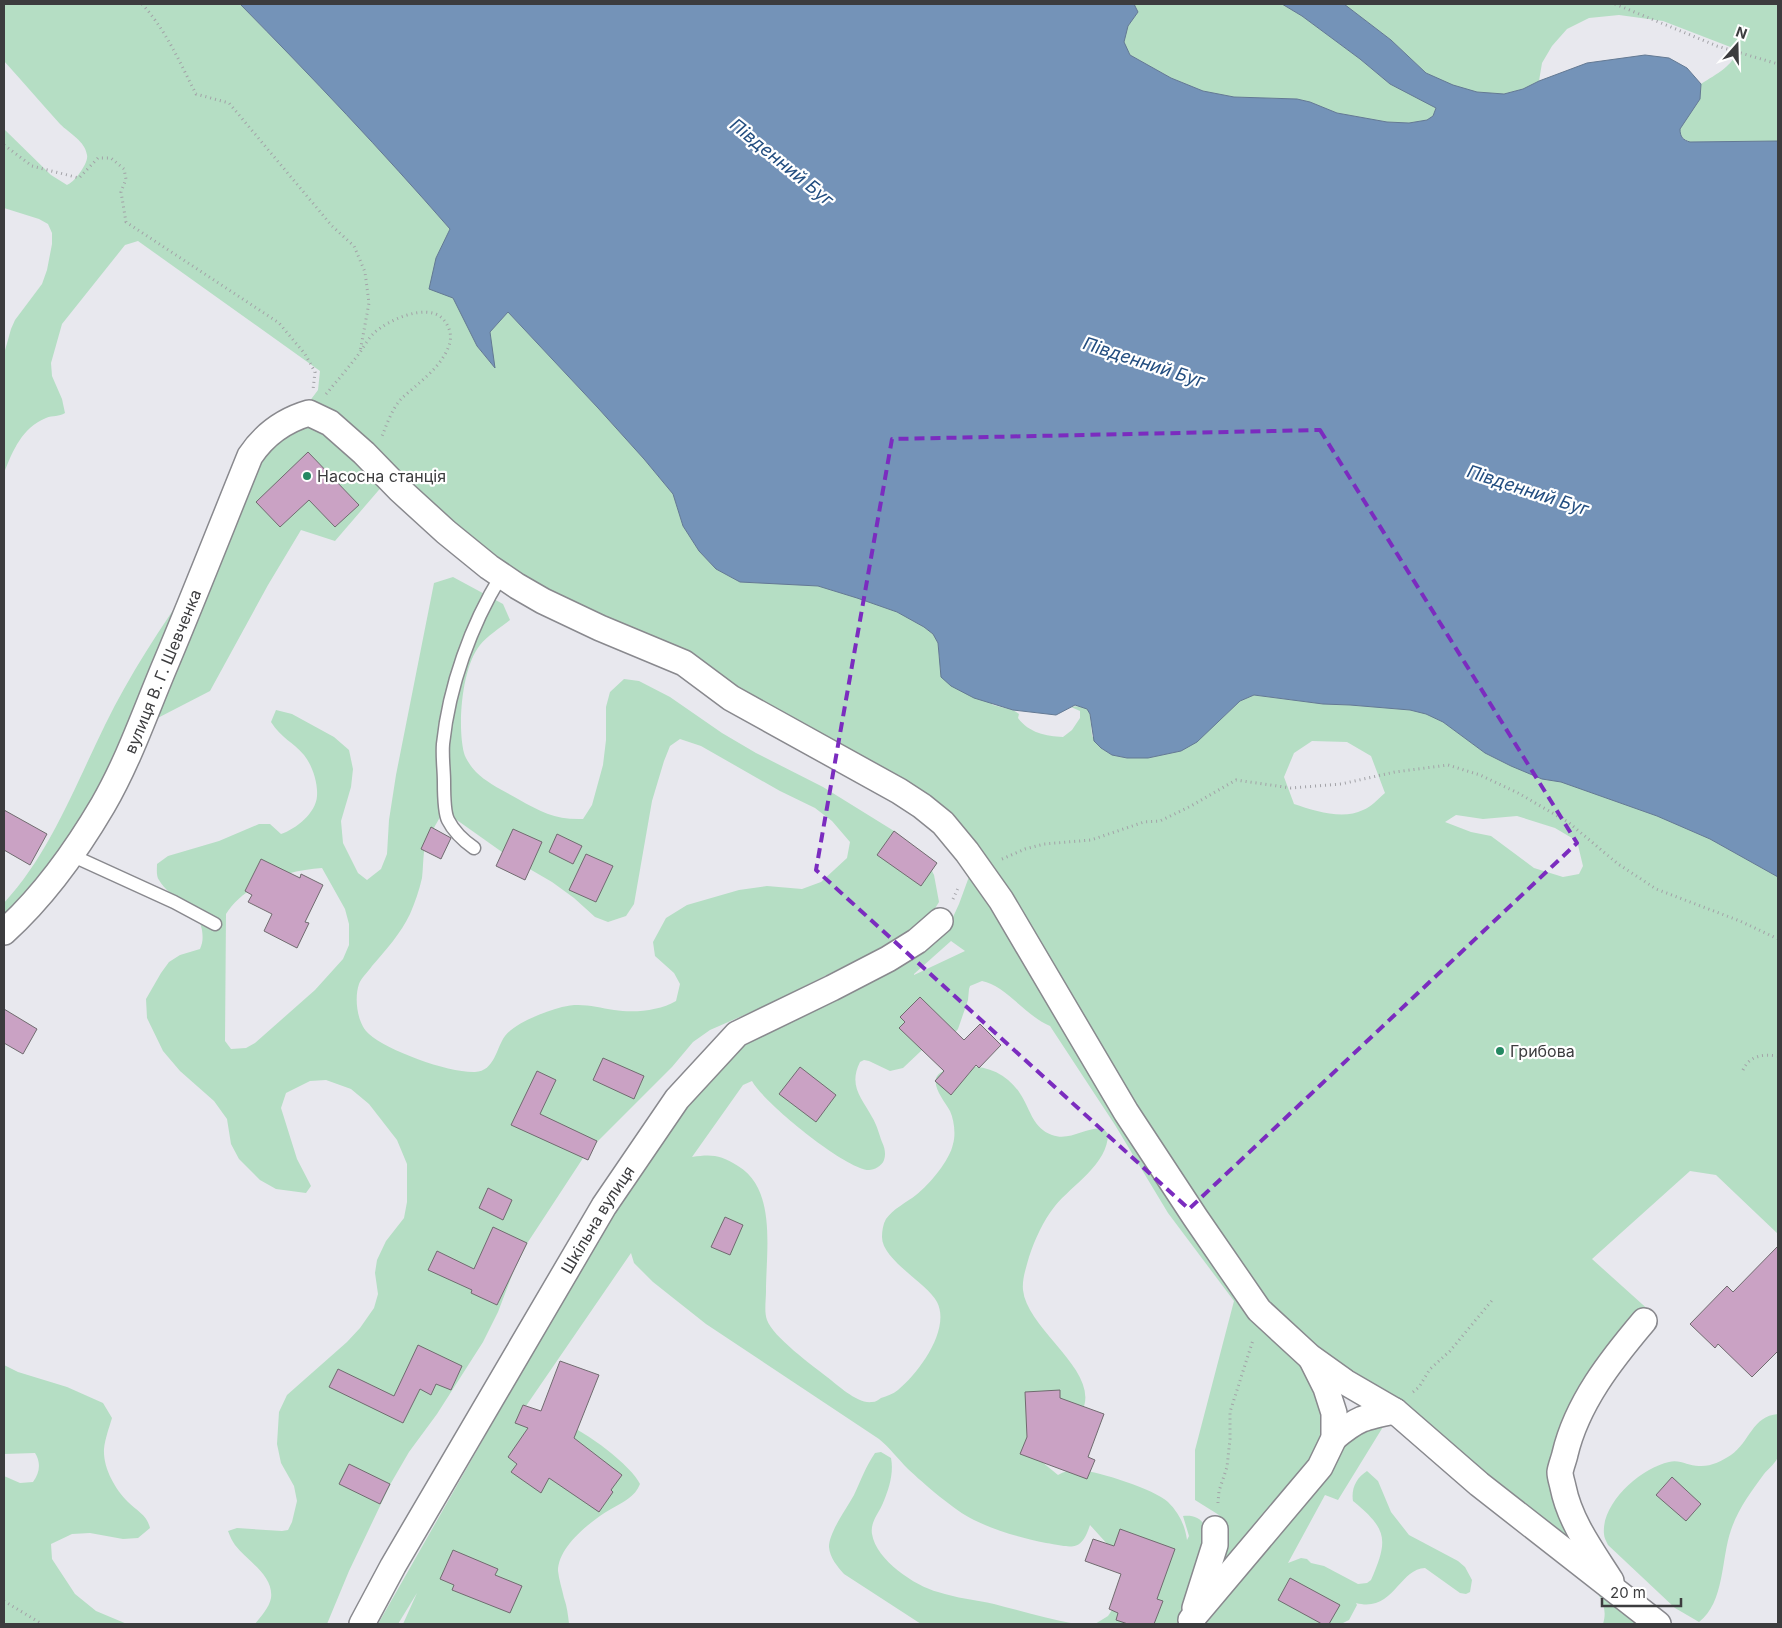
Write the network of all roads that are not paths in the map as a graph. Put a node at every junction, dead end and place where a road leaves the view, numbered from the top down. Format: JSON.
{"nodes":[{"id":1,"x":502,"y":576,"type":"junction"},
{"id":2,"x":474,"y":848,"type":"dead end"},
{"id":3,"x":70,"y":855,"type":"junction"},
{"id":4,"x":940,"y":921,"type":"road end"},
{"id":5,"x":215,"y":924,"type":"dead end"},
{"id":6,"x":4,"y":932,"type":"edge"},
{"id":7,"x":1644,"y":1322,"type":"dead end"},
{"id":8,"x":1310,"y":1358,"type":"junction"},
{"id":9,"x":1394,"y":1411,"type":"junction"},
{"id":10,"x":1334,"y":1438,"type":"junction"},
{"id":11,"x":1216,"y":1529,"type":"road end"},
{"id":12,"x":1619,"y":1594,"type":"junction"},
{"id":13,"x":1190,"y":1622,"type":"edge"},
{"id":14,"x":362,"y":1624,"type":"edge"},
{"id":15,"x":1658,"y":1624,"type":"edge"}],
"edges":[{"from":1,"to":2,"type":"lane"},
{"from":1,"to":3,"type":"street","name":"вулиця В. Г. Шевченка"},
{"from":1,"to":8,"type":"street"},
{"from":3,"to":5,"type":"lane"},
{"from":3,"to":6,"type":"street","name":"вулиця В. Г. Шевченка"},
{"from":4,"to":14,"type":"street","name":"Шкільна вулиця"},
{"from":7,"to":12,"type":"street"},
{"from":8,"to":9,"type":"street"},
{"from":8,"to":10,"type":"street"},
{"from":9,"to":10,"type":"street"},
{"from":9,"to":12,"type":"street"},
{"from":10,"to":13,"type":"street"},
{"from":11,"to":13,"type":"street"},
{"from":12,"to":15,"type":"street"}]}
